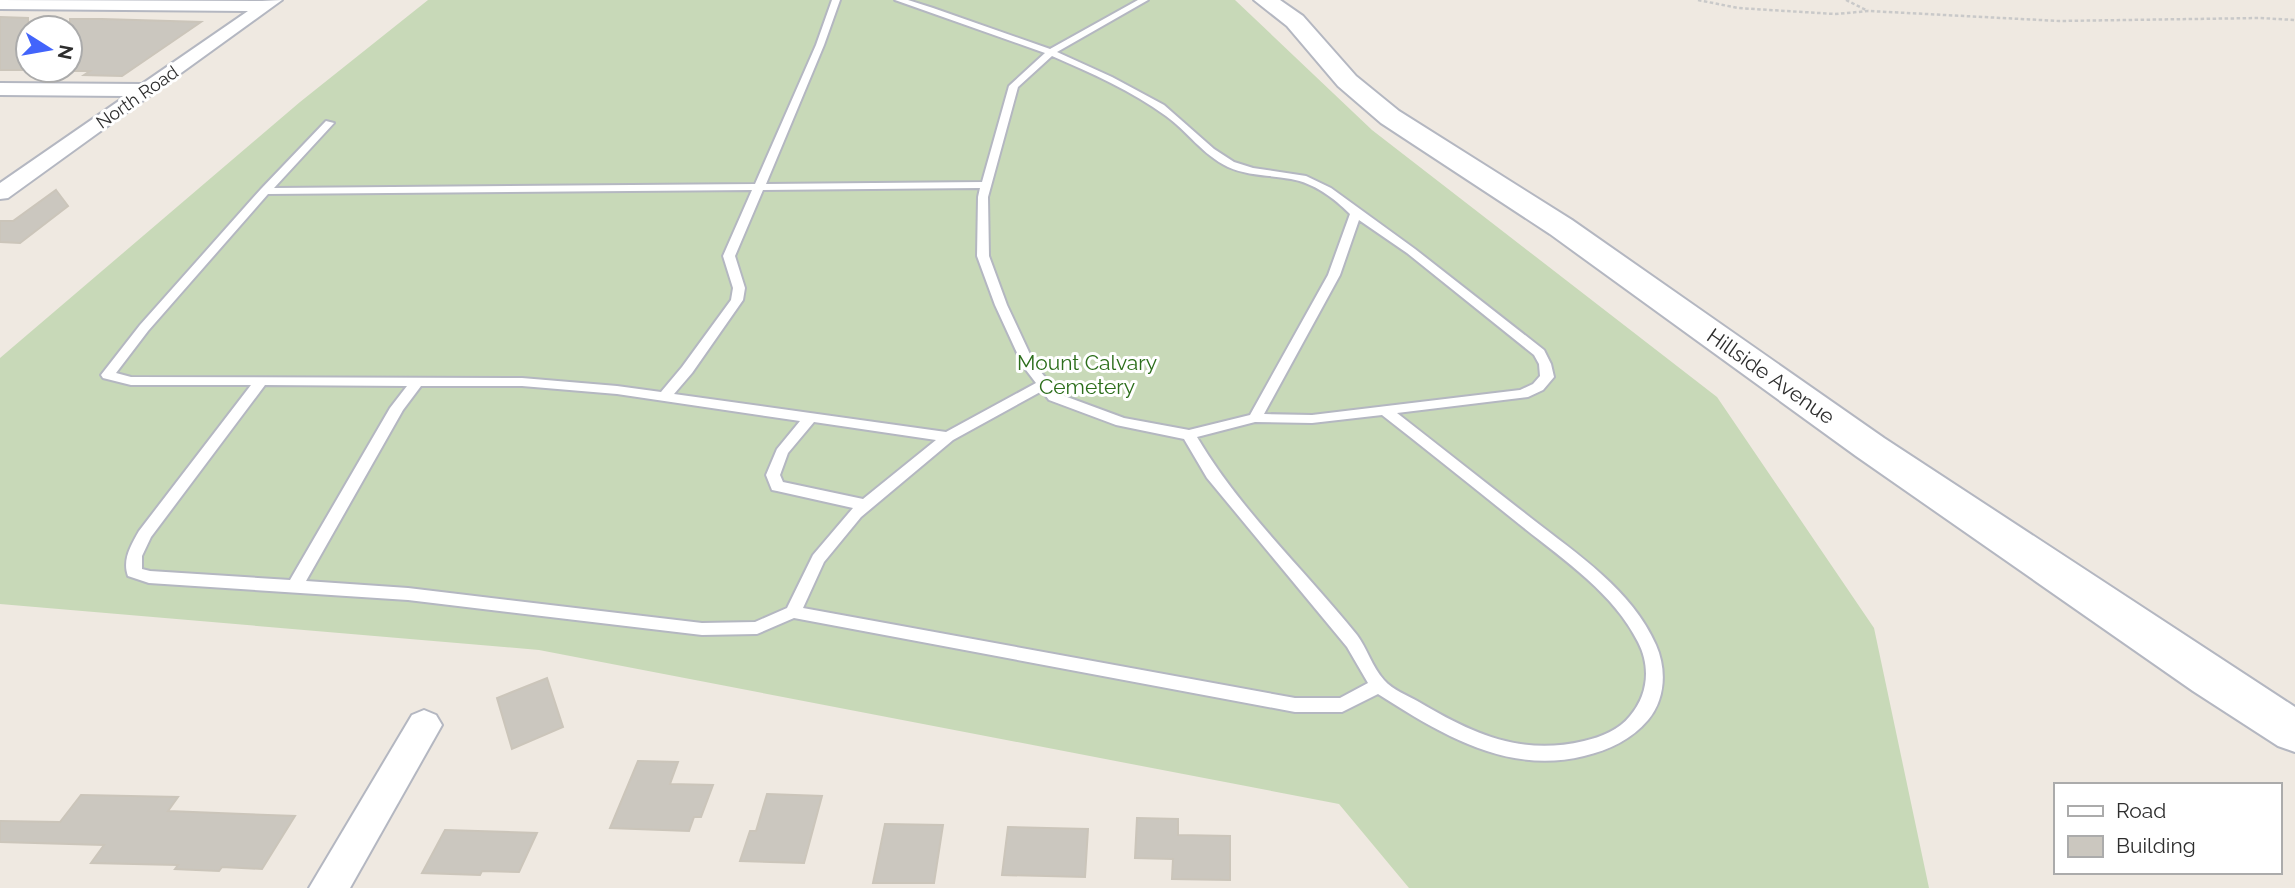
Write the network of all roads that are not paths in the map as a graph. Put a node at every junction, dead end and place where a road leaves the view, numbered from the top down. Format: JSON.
{"nodes":[{"id":1,"x":836,"y":0,"type":"edge"},
{"id":2,"x":899,"y":0,"type":"edge"},
{"id":3,"x":1144,"y":0,"type":"edge"},
{"id":4,"x":1265,"y":0,"type":"edge"},
{"id":5,"x":269,"y":3,"type":"edge"},
{"id":6,"x":0,"y":4,"type":"edge"},
{"id":7,"x":1052,"y":51,"type":"junction"},
{"id":8,"x":0,"y":89,"type":"edge"},
{"id":9,"x":146,"y":90,"type":"junction"},
{"id":10,"x":329,"y":123,"type":"dead end"},
{"id":11,"x":987,"y":185,"type":"junction"},
{"id":12,"x":758,"y":187,"type":"junction"},
{"id":13,"x":265,"y":191,"type":"junction"},
{"id":14,"x":0,"y":194,"type":"edge"},
{"id":15,"x":1356,"y":213,"type":"junction"},
{"id":16,"x":261,"y":382,"type":"junction"},
{"id":17,"x":417,"y":382,"type":"junction"},
{"id":18,"x":1044,"y":384,"type":"junction"},
{"id":19,"x":664,"y":397,"type":"junction"},
{"id":20,"x":1385,"y":410,"type":"junction"},
{"id":21,"x":810,"y":418,"type":"junction"},
{"id":22,"x":1255,"y":418,"type":"junction"},
{"id":23,"x":1189,"y":435,"type":"junction"},
{"id":24,"x":948,"y":437,"type":"junction"},
{"id":25,"x":866,"y":505,"type":"junction"},
{"id":26,"x":295,"y":586,"type":"junction"},
{"id":27,"x":793,"y":612,"type":"junction"},
{"id":28,"x":1378,"y":687,"type":"junction"},
{"id":29,"x":424,"y":725,"type":"dead end"},
{"id":30,"x":2295,"y":732,"type":"edge"},
{"id":31,"x":329,"y":888,"type":"edge"}],
"edges":[{"from":1,"to":12,"type":"lane"},
{"from":2,"to":7,"type":"lane"},
{"from":3,"to":7,"type":"lane"},
{"from":4,"to":30,"type":"main road","name":"Hillside Avenue"},
{"from":5,"to":6,"type":"street"},
{"from":5,"to":9,"type":"street","name":"North Road"},
{"from":7,"to":11,"type":"lane"},
{"from":7,"to":15,"type":"lane"},
{"from":8,"to":9,"type":"street"},
{"from":9,"to":14,"type":"street","name":"North Road"},
{"from":10,"to":13,"type":"lane"},
{"from":11,"to":12,"type":"lane"},
{"from":11,"to":18,"type":"lane"},
{"from":12,"to":13,"type":"lane"},
{"from":12,"to":19,"type":"lane"},
{"from":13,"to":16,"type":"lane"},
{"from":15,"to":20,"type":"lane"},
{"from":15,"to":22,"type":"lane"},
{"from":16,"to":17,"type":"lane"},
{"from":16,"to":26,"type":"lane"},
{"from":17,"to":19,"type":"lane"},
{"from":17,"to":26,"type":"lane"},
{"from":18,"to":23,"type":"lane"},
{"from":18,"to":24,"type":"lane"},
{"from":19,"to":21,"type":"lane"},
{"from":20,"to":22,"type":"lane"},
{"from":20,"to":28,"type":"lane"},
{"from":21,"to":24,"type":"lane"},
{"from":21,"to":25,"type":"lane"},
{"from":22,"to":23,"type":"lane"},
{"from":23,"to":28,"type":"lane"},
{"from":24,"to":25,"type":"lane"},
{"from":25,"to":27,"type":"lane"},
{"from":26,"to":27,"type":"lane"},
{"from":27,"to":28,"type":"lane"},
{"from":29,"to":31,"type":"street"}]}
